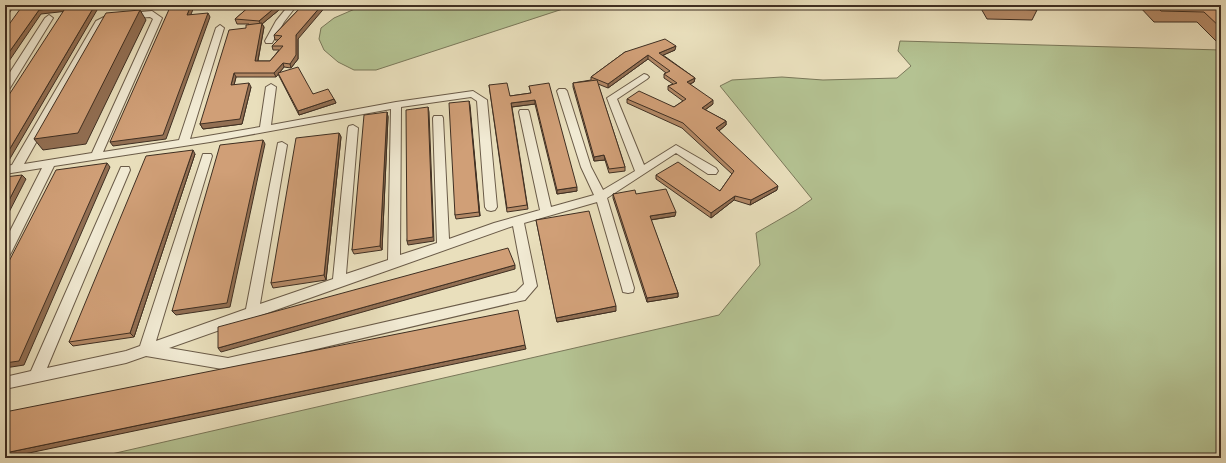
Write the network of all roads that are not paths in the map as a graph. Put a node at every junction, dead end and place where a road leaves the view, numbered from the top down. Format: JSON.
{"nodes":[{"id":1,"x":10,"y":5,"type":"edge"},
{"id":2,"x":293,"y":5,"type":"edge"},
{"id":3,"x":916,"y":5,"type":"edge"},
{"id":4,"x":956,"y":5,"type":"edge"},
{"id":5,"x":5,"y":12,"type":"edge"},
{"id":6,"x":49,"y":18,"type":"dead end"},
{"id":7,"x":220,"y":28,"type":"dead end"},
{"id":8,"x":269,"y":41,"type":"dead end"},
{"id":9,"x":644,"y":77,"type":"dead end"},
{"id":10,"x":270,"y":87,"type":"dead end"},
{"id":11,"x":5,"y":88,"type":"edge"},
{"id":12,"x":562,"y":91,"type":"dead end"},
{"id":13,"x":396,"y":105,"type":"junction"},
{"id":14,"x":524,"y":112,"type":"dead end"},
{"id":15,"x":438,"y":118,"type":"dead end"},
{"id":16,"x":353,"y":128,"type":"dead end"},
{"id":17,"x":265,"y":129,"type":"junction"},
{"id":18,"x":183,"y":143,"type":"junction"},
{"id":19,"x":282,"y":145,"type":"dead end"},
{"id":20,"x":96,"y":156,"type":"junction"},
{"id":21,"x":207,"y":156,"type":"dead end"},
{"id":22,"x":50,"y":164,"type":"junction"},
{"id":23,"x":10,"y":169,"type":"edge"},
{"id":24,"x":125,"y":170,"type":"dead end"},
{"id":25,"x":712,"y":171,"type":"dead end"},
{"id":26,"x":641,"y":172,"type":"junction"},
{"id":27,"x":601,"y":196,"type":"junction"},
{"id":28,"x":491,"y":207,"type":"dead end"},
{"id":29,"x":546,"y":212,"type":"junction"},
{"id":30,"x":518,"y":220,"type":"junction"},
{"id":31,"x":443,"y":245,"type":"junction"},
{"id":32,"x":5,"y":253,"type":"edge"},
{"id":33,"x":394,"y":263,"type":"junction"},
{"id":34,"x":339,"y":282,"type":"junction"},
{"id":35,"x":628,"y":288,"type":"dead end"},
{"id":36,"x":252,"y":313,"type":"junction"},
{"id":37,"x":146,"y":350,"type":"junction"},
{"id":38,"x":36,"y":376,"type":"junction"},
{"id":39,"x":5,"y":383,"type":"edge"}],
"edges":[{"from":1,"to":5,"type":"lane"},
{"from":2,"to":8,"type":"lane"},
{"from":3,"to":4,"type":"lane"},
{"from":6,"to":11,"type":"lane"},
{"from":7,"to":18,"type":"lane"},
{"from":9,"to":26,"type":"lane"},
{"from":10,"to":17,"type":"lane"},
{"from":12,"to":27,"type":"lane"},
{"from":13,"to":17,"type":"lane"},
{"from":13,"to":28,"type":"lane"},
{"from":13,"to":33,"type":"lane"},
{"from":14,"to":29,"type":"lane"},
{"from":15,"to":31,"type":"lane"},
{"from":16,"to":34,"type":"lane"},
{"from":17,"to":18,"type":"lane"},
{"from":18,"to":20,"type":"lane"},
{"from":19,"to":36,"type":"lane"},
{"from":20,"to":22,"type":"lane"},
{"from":20,"to":23,"type":"lane"},
{"from":21,"to":37,"type":"lane"},
{"from":22,"to":23,"type":"lane"},
{"from":22,"to":32,"type":"lane"},
{"from":24,"to":38,"type":"lane"},
{"from":25,"to":26,"type":"lane"},
{"from":26,"to":27,"type":"lane"},
{"from":27,"to":29,"type":"lane"},
{"from":27,"to":35,"type":"lane"},
{"from":29,"to":30,"type":"lane"},
{"from":30,"to":31,"type":"lane"},
{"from":30,"to":37,"type":"lane"},
{"from":31,"to":33,"type":"lane"},
{"from":33,"to":34,"type":"lane"},
{"from":34,"to":36,"type":"lane"},
{"from":36,"to":37,"type":"lane"},
{"from":37,"to":38,"type":"lane"},
{"from":38,"to":39,"type":"lane"}]}
